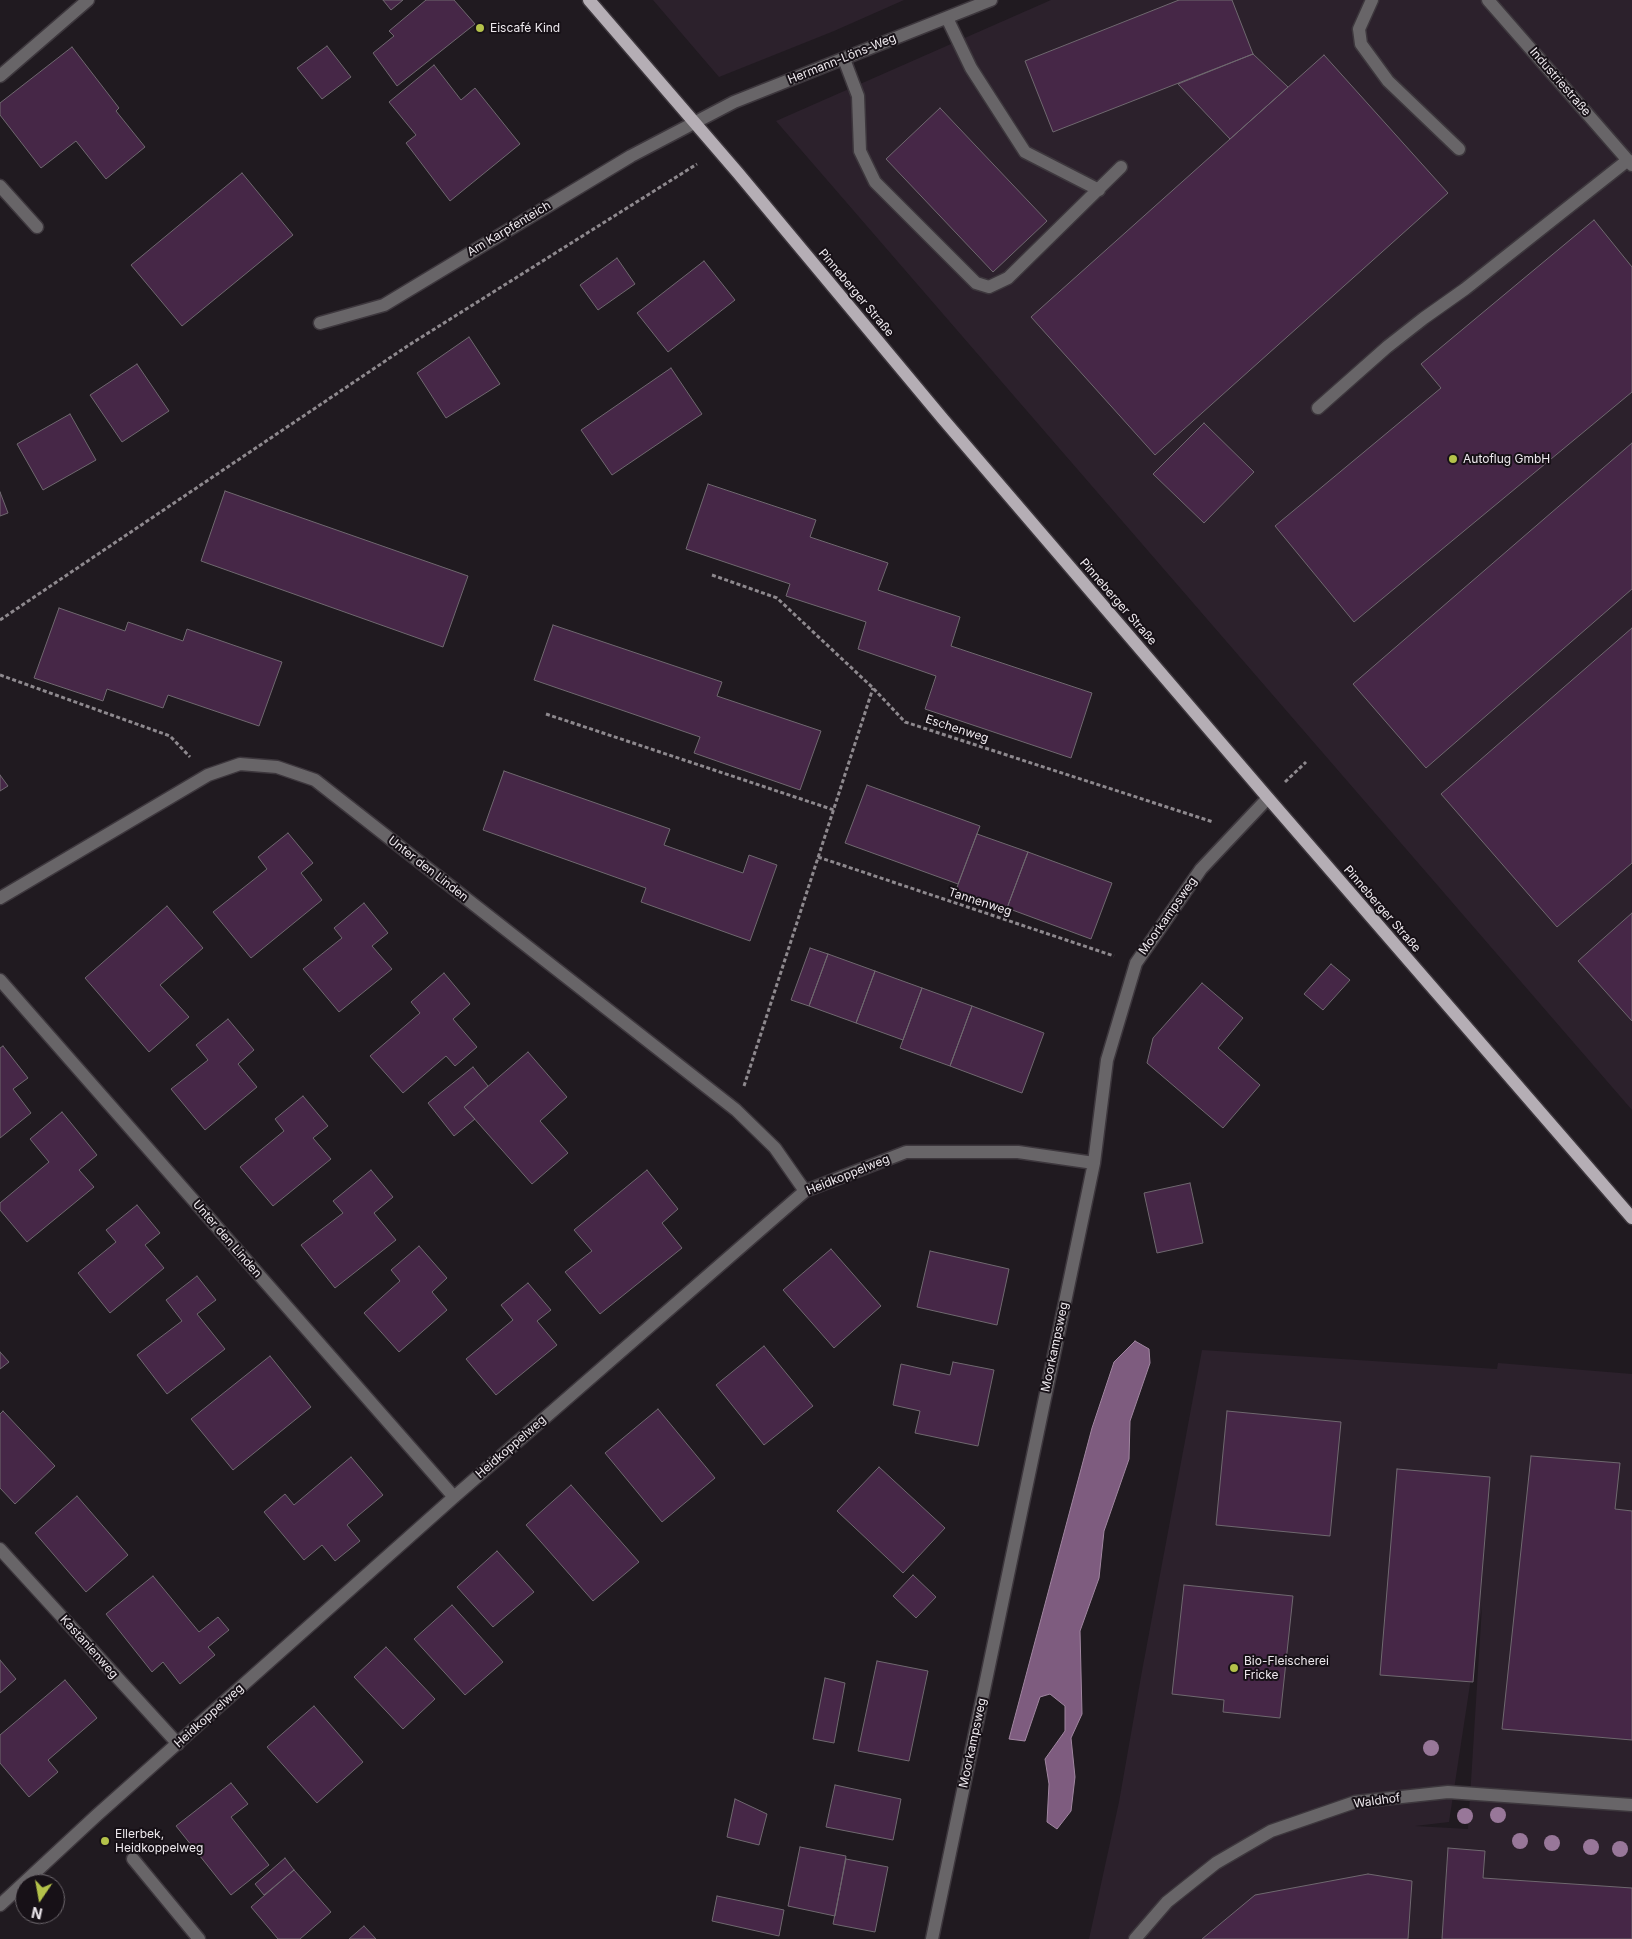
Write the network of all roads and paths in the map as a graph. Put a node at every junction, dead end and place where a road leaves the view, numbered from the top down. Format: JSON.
{"nodes":[{"id":1,"x":88,"y":0,"type":"edge"},
{"id":2,"x":589,"y":0,"type":"edge"},
{"id":3,"x":991,"y":0,"type":"edge"},
{"id":4,"x":1372,"y":0,"type":"edge"},
{"id":5,"x":1488,"y":0,"type":"edge"},
{"id":6,"x":947,"y":18,"type":"junction"},
{"id":7,"x":844,"y":59,"type":"junction"},
{"id":8,"x":0,"y":76,"type":"edge"},
{"id":9,"x":694,"y":122,"type":"junction"},
{"id":10,"x":1459,"y":149,"type":"dead end"},
{"id":11,"x":719,"y":151,"type":"junction"},
{"id":12,"x":1630,"y":162,"type":"edge"},
{"id":13,"x":1121,"y":168,"type":"dead end"},
{"id":14,"x":0,"y":186,"type":"edge"},
{"id":15,"x":1098,"y":190,"type":"junction"},
{"id":16,"x":37,"y":227,"type":"dead end"},
{"id":17,"x":320,"y":322,"type":"dead end"},
{"id":18,"x":1318,"y":408,"type":"dead end"},
{"id":19,"x":712,"y":575,"type":"dead end"},
{"id":20,"x":0,"y":620,"type":"edge"},
{"id":21,"x":0,"y":675,"type":"edge"},
{"id":22,"x":873,"y":688,"type":"junction"},
{"id":23,"x":546,"y":714,"type":"dead end"},
{"id":24,"x":208,"y":776,"type":"junction"},
{"id":25,"x":1268,"y":798,"type":"junction"},
{"id":26,"x":834,"y":810,"type":"junction"},
{"id":27,"x":1238,"y":830,"type":"junction"},
{"id":28,"x":818,"y":858,"type":"junction"},
{"id":29,"x":0,"y":898,"type":"edge"},
{"id":30,"x":1136,"y":963,"type":"junction"},
{"id":31,"x":0,"y":980,"type":"edge"},
{"id":32,"x":736,"y":1110,"type":"junction"},
{"id":33,"x":1094,"y":1163,"type":"junction"},
{"id":34,"x":805,"y":1191,"type":"junction"},
{"id":35,"x":1632,"y":1218,"type":"edge"},
{"id":36,"x":454,"y":1498,"type":"junction"},
{"id":37,"x":0,"y":1549,"type":"edge"},
{"id":38,"x":178,"y":1744,"type":"junction"},
{"id":39,"x":1632,"y":1805,"type":"edge"},
{"id":40,"x":133,"y":1860,"type":"dead end"},
{"id":41,"x":0,"y":1905,"type":"edge"},
{"id":42,"x":199,"y":1939,"type":"edge"},
{"id":43,"x":932,"y":1939,"type":"edge"},
{"id":44,"x":1135,"y":1939,"type":"edge"}],
"edges":[{"from":1,"to":8,"type":"street"},
{"from":2,"to":9,"type":"main road","name":"Pinneberger Straße"},
{"from":3,"to":6,"type":"street","name":"Hermann-Löns-Weg"},
{"from":4,"to":10,"type":"street"},
{"from":5,"to":12,"type":"street","name":"Industriestraße"},
{"from":6,"to":7,"type":"street","name":"Hermann-Löns-Weg"},
{"from":6,"to":15,"type":"street"},
{"from":7,"to":9,"type":"street","name":"Hermann-Löns-Weg"},
{"from":7,"to":15,"type":"street"},
{"from":9,"to":11,"type":"main road","name":"Pinneberger Straße"},
{"from":9,"to":17,"type":"street","name":"Am Karpfenteich"},
{"from":11,"to":20,"type":"path"},
{"from":11,"to":25,"type":"main road","name":"Pinneberger Straße"},
{"from":12,"to":18,"type":"street"},
{"from":13,"to":15,"type":"street"},
{"from":14,"to":16,"type":"street"},
{"from":19,"to":22,"type":"path","name":"Eschenweg"},
{"from":21,"to":24,"type":"path"},
{"from":22,"to":26,"type":"path"},
{"from":22,"to":27,"type":"path","name":"Eschenweg"},
{"from":23,"to":26,"type":"path"},
{"from":24,"to":29,"type":"street","name":"Unter den Linden"},
{"from":24,"to":32,"type":"street","name":"Unter den Linden"},
{"from":25,"to":27,"type":"street","name":"Moorkampsweg"},
{"from":25,"to":35,"type":"main road","name":"Pinneberger Straße"},
{"from":26,"to":28,"type":"path"},
{"from":27,"to":30,"type":"street","name":"Moorkampsweg"},
{"from":28,"to":30,"type":"path","name":"Tannenweg"},
{"from":28,"to":32,"type":"path"},
{"from":30,"to":33,"type":"street","name":"Moorkampsweg"},
{"from":31,"to":36,"type":"street","name":"Unter den Linden"},
{"from":32,"to":34,"type":"street","name":"Unter den Linden"},
{"from":33,"to":34,"type":"street","name":"Heidkoppelweg"},
{"from":33,"to":43,"type":"street","name":"Moorkampsweg"},
{"from":34,"to":36,"type":"street","name":"Heidkoppelweg"},
{"from":36,"to":38,"type":"street","name":"Heidkoppelweg"},
{"from":37,"to":38,"type":"street","name":"Kastanienweg"},
{"from":38,"to":41,"type":"street","name":"Heidkoppelweg"},
{"from":39,"to":44,"type":"street","name":"Waldhof"},
{"from":40,"to":42,"type":"street"}]}
